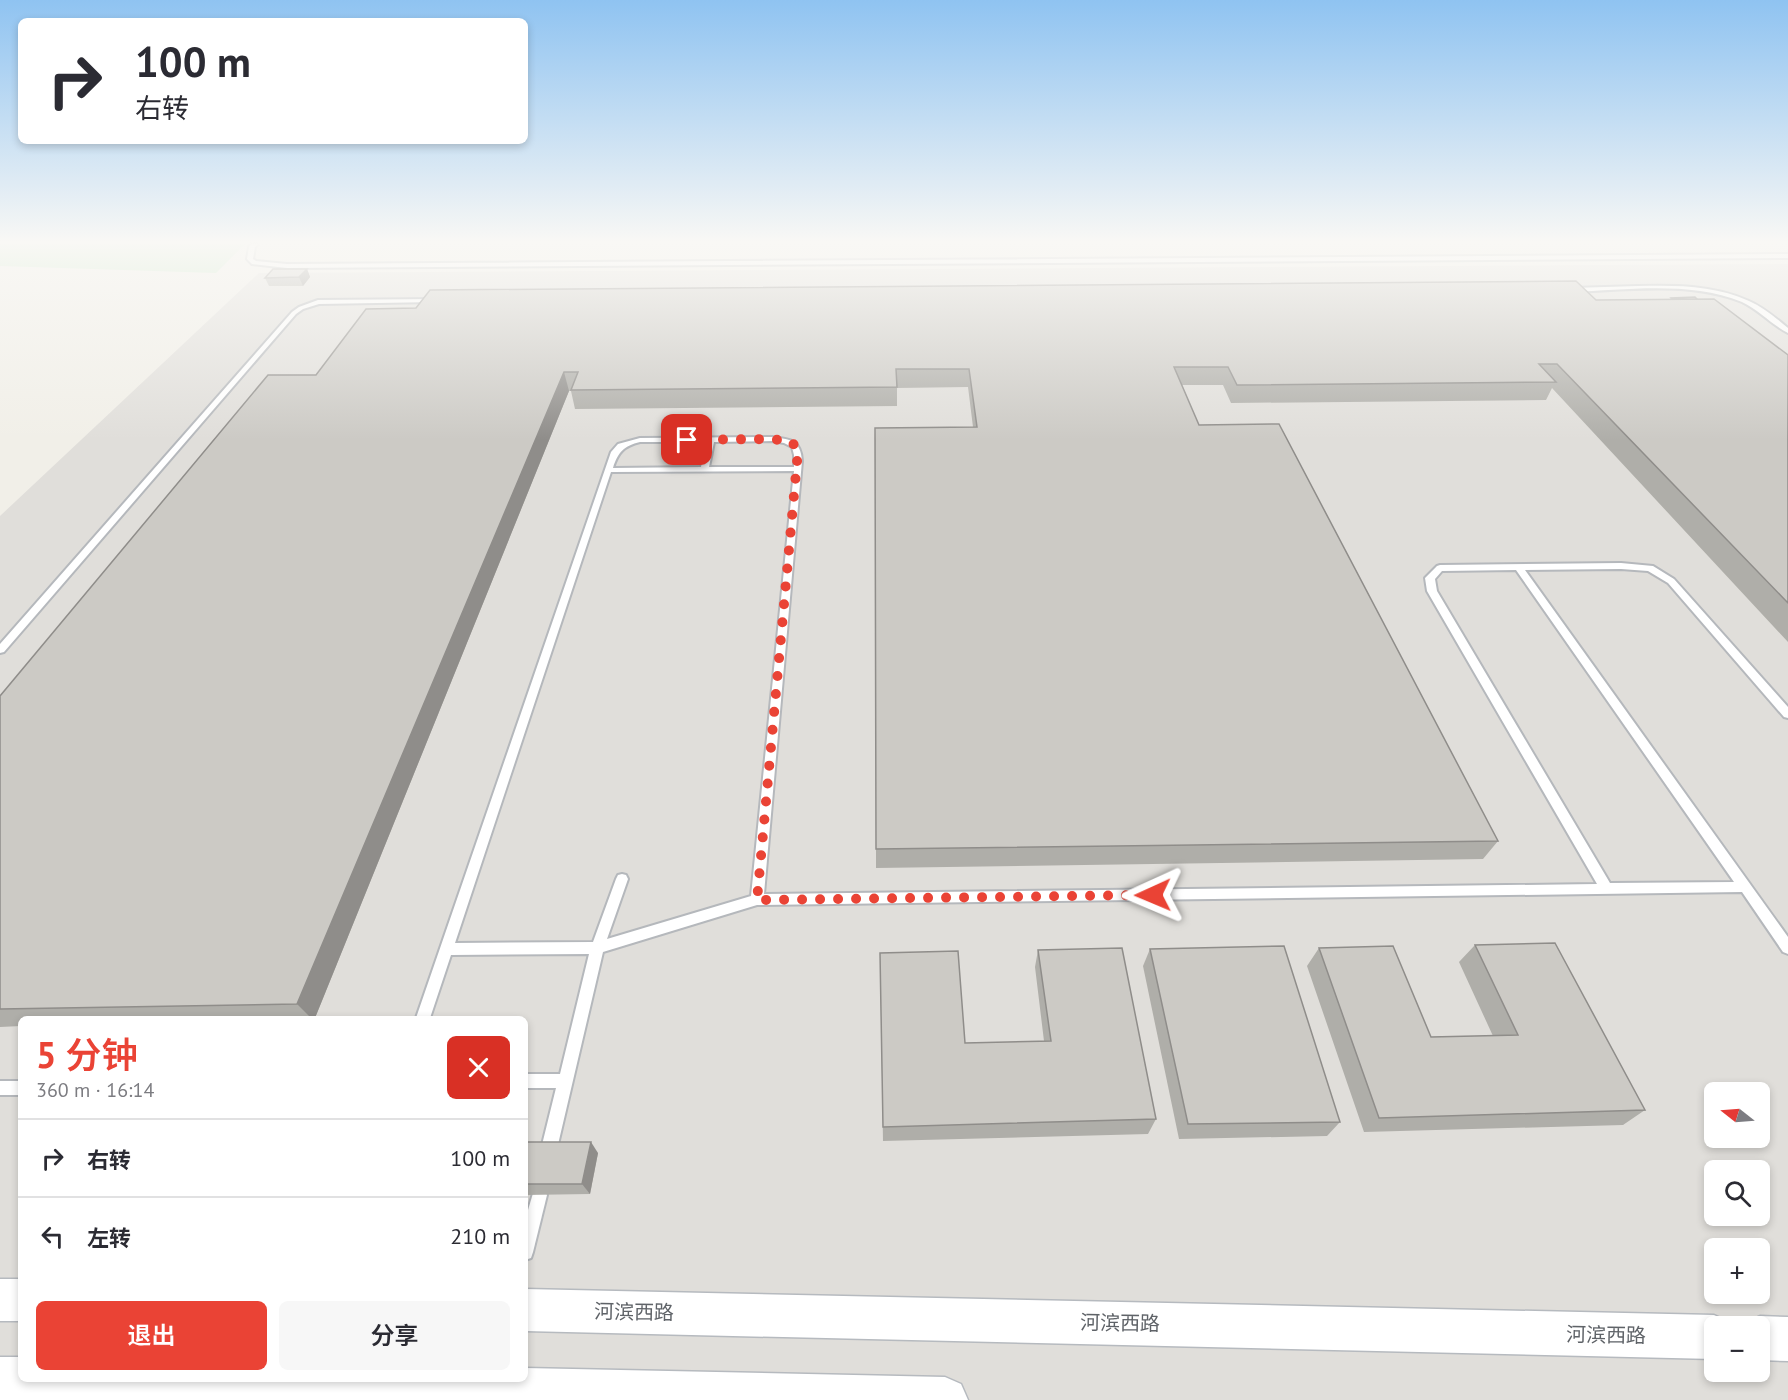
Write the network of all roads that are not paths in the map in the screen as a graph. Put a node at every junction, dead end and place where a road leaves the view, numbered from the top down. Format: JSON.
{"nodes":[{"id":1,"x":299,"y":309,"type":"edge"},
{"id":2,"x":1757,"y":309,"type":"edge"},
{"id":3,"x":1788,"y":331,"type":"edge"},
{"id":4,"x":710,"y":440,"type":"junction"},
{"id":5,"x":705,"y":469,"type":"junction"},
{"id":6,"x":798,"y":469,"type":"junction"},
{"id":7,"x":608,"y":470,"type":"junction"},
{"id":8,"x":1519,"y":568,"type":"junction"},
{"id":9,"x":0,"y":649,"type":"edge"},
{"id":10,"x":1788,"y":714,"type":"edge"},
{"id":11,"x":622,"y":879,"type":"dead end"},
{"id":12,"x":1745,"y":887,"type":"junction"},
{"id":13,"x":1607,"y":889,"type":"junction"},
{"id":14,"x":757,"y":900,"type":"junction"},
{"id":15,"x":597,"y":948,"type":"junction"},
{"id":16,"x":1788,"y":948,"type":"edge"},
{"id":17,"x":446,"y":949,"type":"junction"},
{"id":18,"x":424,"y":1016,"type":"edge"},
{"id":19,"x":528,"y":1081,"type":"edge"},
{"id":20,"x":565,"y":1081,"type":"junction"},
{"id":21,"x":0,"y":1088,"type":"edge"},
{"id":22,"x":18,"y":1088,"type":"edge"},
{"id":23,"x":548,"y":1153,"type":"edge"},
{"id":24,"x":539,"y":1195,"type":"edge"},
{"id":25,"x":528,"y":1240,"type":"edge"},
{"id":26,"x":0,"y":1300,"type":"edge"},
{"id":27,"x":18,"y":1300,"type":"edge"},
{"id":28,"x":528,"y":1310,"type":"edge"},
{"id":29,"x":1704,"y":1337,"type":"edge"},
{"id":30,"x":1770,"y":1338,"type":"edge"},
{"id":31,"x":1788,"y":1339,"type":"edge"},
{"id":32,"x":0,"y":1380,"type":"edge"},
{"id":33,"x":18,"y":1380,"type":"edge"},
{"id":34,"x":246,"y":1382,"type":"edge"},
{"id":35,"x":493,"y":1384,"type":"edge"},
{"id":36,"x":945,"y":1400,"type":"edge"}],
"edges":[{"from":1,"to":9,"type":"lane"},
{"from":2,"to":3,"type":"lane"},
{"from":4,"to":5,"type":"lane"},
{"from":4,"to":6,"type":"lane"},
{"from":4,"to":7,"type":"lane"},
{"from":5,"to":6,"type":"lane"},
{"from":5,"to":7,"type":"lane"},
{"from":6,"to":14,"type":"lane"},
{"from":7,"to":17,"type":"lane"},
{"from":8,"to":10,"type":"lane"},
{"from":8,"to":12,"type":"lane"},
{"from":8,"to":13,"type":"lane"},
{"from":11,"to":15,"type":"lane"},
{"from":12,"to":13,"type":"lane"},
{"from":12,"to":16,"type":"lane"},
{"from":13,"to":14,"type":"lane"},
{"from":14,"to":15,"type":"lane"},
{"from":15,"to":17,"type":"lane"},
{"from":15,"to":20,"type":"lane"},
{"from":17,"to":18,"type":"lane"},
{"from":19,"to":20,"type":"lane"},
{"from":20,"to":23,"type":"lane"},
{"from":21,"to":22,"type":"lane"},
{"from":24,"to":25,"type":"lane"},
{"from":26,"to":27,"type":"street"},
{"from":28,"to":29,"type":"street","name":"河滨西路"},
{"from":30,"to":31,"type":"street"},
{"from":32,"to":33,"type":"street"},
{"from":34,"to":35,"type":"street"},
{"from":35,"to":36,"type":"street"}]}
